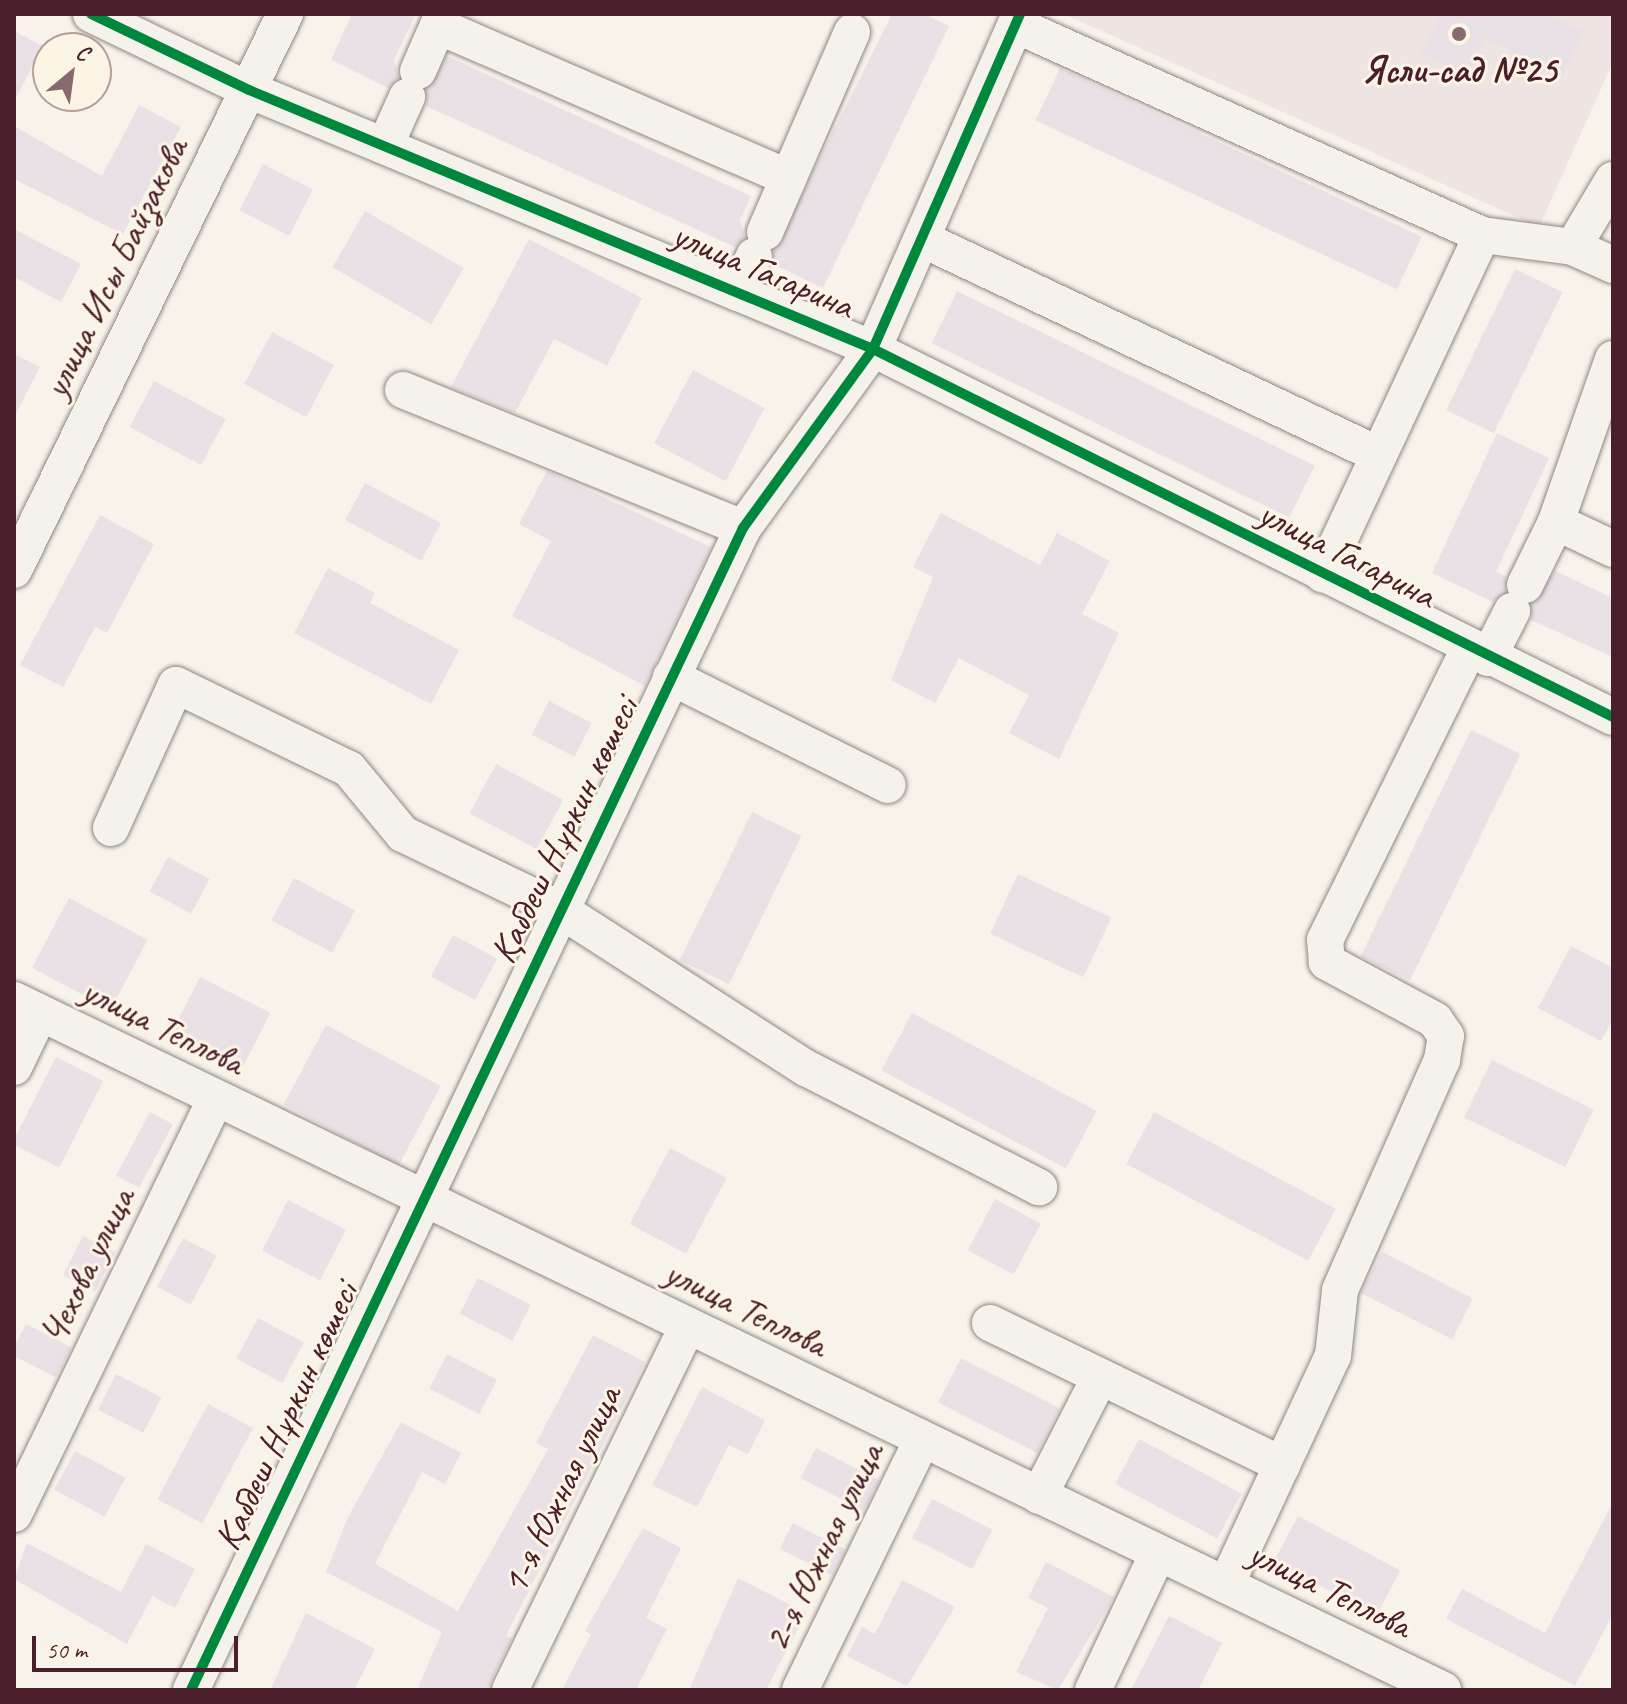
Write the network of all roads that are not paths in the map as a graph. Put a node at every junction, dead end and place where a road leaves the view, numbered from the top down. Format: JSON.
{"nodes":[{"id":1,"x":91,"y":14,"type":"edge"},
{"id":2,"x":285,"y":14,"type":"edge"},
{"id":3,"x":1018,"y":19,"type":"edge"},
{"id":4,"x":441,"y":20,"type":"edge"},
{"id":5,"x":852,"y":32,"type":"dead end"},
{"id":6,"x":249,"y":90,"type":"junction"},
{"id":7,"x":385,"y":146,"type":"junction"},
{"id":8,"x":789,"y":178,"type":"junction"},
{"id":9,"x":1613,"y":180,"type":"edge"},
{"id":10,"x":1482,"y":235,"type":"junction"},
{"id":11,"x":922,"y":239,"type":"junction"},
{"id":12,"x":1573,"y":247,"type":"junction"},
{"id":13,"x":1613,"y":265,"type":"edge"},
{"id":14,"x":738,"y":293,"type":"junction"},
{"id":15,"x":873,"y":349,"type":"junction"},
{"id":16,"x":1613,"y":359,"type":"edge"},
{"id":17,"x":403,"y":390,"type":"dead end"},
{"id":18,"x":1379,"y":455,"type":"junction"},
{"id":19,"x":1556,"y":522,"type":"junction"},
{"id":20,"x":743,"y":528,"type":"junction"},
{"id":21,"x":1613,"y":549,"type":"edge"},
{"id":22,"x":14,"y":570,"type":"edge"},
{"id":23,"x":1323,"y":575,"type":"junction"},
{"id":24,"x":1478,"y":654,"type":"junction"},
{"id":25,"x":671,"y":677,"type":"junction"},
{"id":26,"x":1613,"y":717,"type":"edge"},
{"id":27,"x":888,"y":785,"type":"dead end"},
{"id":28,"x":111,"y":828,"type":"dead end"},
{"id":29,"x":559,"y":909,"type":"junction"},
{"id":30,"x":27,"y":1006,"type":"edge"},
{"id":31,"x":14,"y":1067,"type":"edge"},
{"id":32,"x":216,"y":1098,"type":"junction"},
{"id":33,"x":1039,"y":1187,"type":"dead end"},
{"id":34,"x":421,"y":1197,"type":"junction"},
{"id":35,"x":990,"y":1323,"type":"dead end"},
{"id":36,"x":687,"y":1327,"type":"junction"},
{"id":37,"x":1100,"y":1377,"type":"junction"},
{"id":38,"x":922,"y":1440,"type":"junction"},
{"id":39,"x":1282,"y":1465,"type":"junction"},
{"id":40,"x":1039,"y":1496,"type":"junction"},
{"id":41,"x":14,"y":1514,"type":"edge"},
{"id":42,"x":1158,"y":1553,"type":"junction"},
{"id":43,"x":1226,"y":1585,"type":"junction"},
{"id":44,"x":1377,"y":1676,"type":"edge"},
{"id":45,"x":191,"y":1690,"type":"edge"},
{"id":46,"x":510,"y":1690,"type":"edge"},
{"id":47,"x":800,"y":1690,"type":"edge"},
{"id":48,"x":1093,"y":1690,"type":"edge"},
{"id":49,"x":1443,"y":1690,"type":"edge"}],
"edges":[{"from":1,"to":6,"type":"street","name":"улица Гагарина"},
{"from":2,"to":6,"type":"street","name":"улица Исы Байзакова"},
{"from":3,"to":10,"type":"street"},
{"from":3,"to":11,"type":"street","name":"Қабдеш Нұркин көшесі"},
{"from":4,"to":7,"type":"street"},
{"from":4,"to":8,"type":"street"},
{"from":5,"to":8,"type":"street"},
{"from":6,"to":7,"type":"street","name":"улица Гагарина"},
{"from":6,"to":22,"type":"street","name":"улица Исы Байзакова"},
{"from":7,"to":14,"type":"street","name":"улица Гагарина"},
{"from":8,"to":14,"type":"street"},
{"from":9,"to":12,"type":"street"},
{"from":10,"to":12,"type":"street"},
{"from":10,"to":18,"type":"street"},
{"from":11,"to":15,"type":"street","name":"Қабдеш Нұркин көшесі"},
{"from":11,"to":18,"type":"street"},
{"from":12,"to":13,"type":"street"},
{"from":14,"to":15,"type":"street","name":"улица Гагарина"},
{"from":15,"to":20,"type":"street","name":"Қабдеш Нұркин көшесі"},
{"from":15,"to":23,"type":"street","name":"улица Гагарина"},
{"from":16,"to":19,"type":"street"},
{"from":17,"to":20,"type":"street"},
{"from":18,"to":23,"type":"street"},
{"from":19,"to":21,"type":"street"},
{"from":19,"to":24,"type":"street"},
{"from":20,"to":25,"type":"street","name":"Қабдеш Нұркин көшесі"},
{"from":23,"to":24,"type":"street","name":"улица Гагарина"},
{"from":24,"to":26,"type":"street","name":"улица Гагарина"},
{"from":24,"to":39,"type":"street"},
{"from":25,"to":27,"type":"street"},
{"from":25,"to":29,"type":"street","name":"Қабдеш Нұркин көшесі"},
{"from":28,"to":29,"type":"street"},
{"from":29,"to":33,"type":"street"},
{"from":29,"to":34,"type":"street","name":"Қабдеш Нұркин көшесі"},
{"from":30,"to":31,"type":"street"},
{"from":30,"to":32,"type":"street","name":"улица Теплова"},
{"from":32,"to":34,"type":"street","name":"улица Теплова"},
{"from":32,"to":41,"type":"street","name":"Чехова улица"},
{"from":34,"to":36,"type":"street","name":"улица Теплова"},
{"from":34,"to":45,"type":"street","name":"Қабдеш Нұркин көшесі"},
{"from":35,"to":37,"type":"street"},
{"from":36,"to":38,"type":"street","name":"улица Теплова"},
{"from":36,"to":46,"type":"street","name":"1-я Южная улица"},
{"from":37,"to":39,"type":"street"},
{"from":37,"to":40,"type":"street"},
{"from":38,"to":40,"type":"street","name":"улица Теплова"},
{"from":38,"to":47,"type":"street","name":"2-я Южная улица"},
{"from":39,"to":43,"type":"street"},
{"from":40,"to":42,"type":"street","name":"улица Теплова"},
{"from":42,"to":43,"type":"street","name":"улица Теплова"},
{"from":42,"to":48,"type":"street"},
{"from":43,"to":44,"type":"street","name":"улица Теплова"},
{"from":44,"to":49,"type":"street","name":"улица Теплова"}]}
